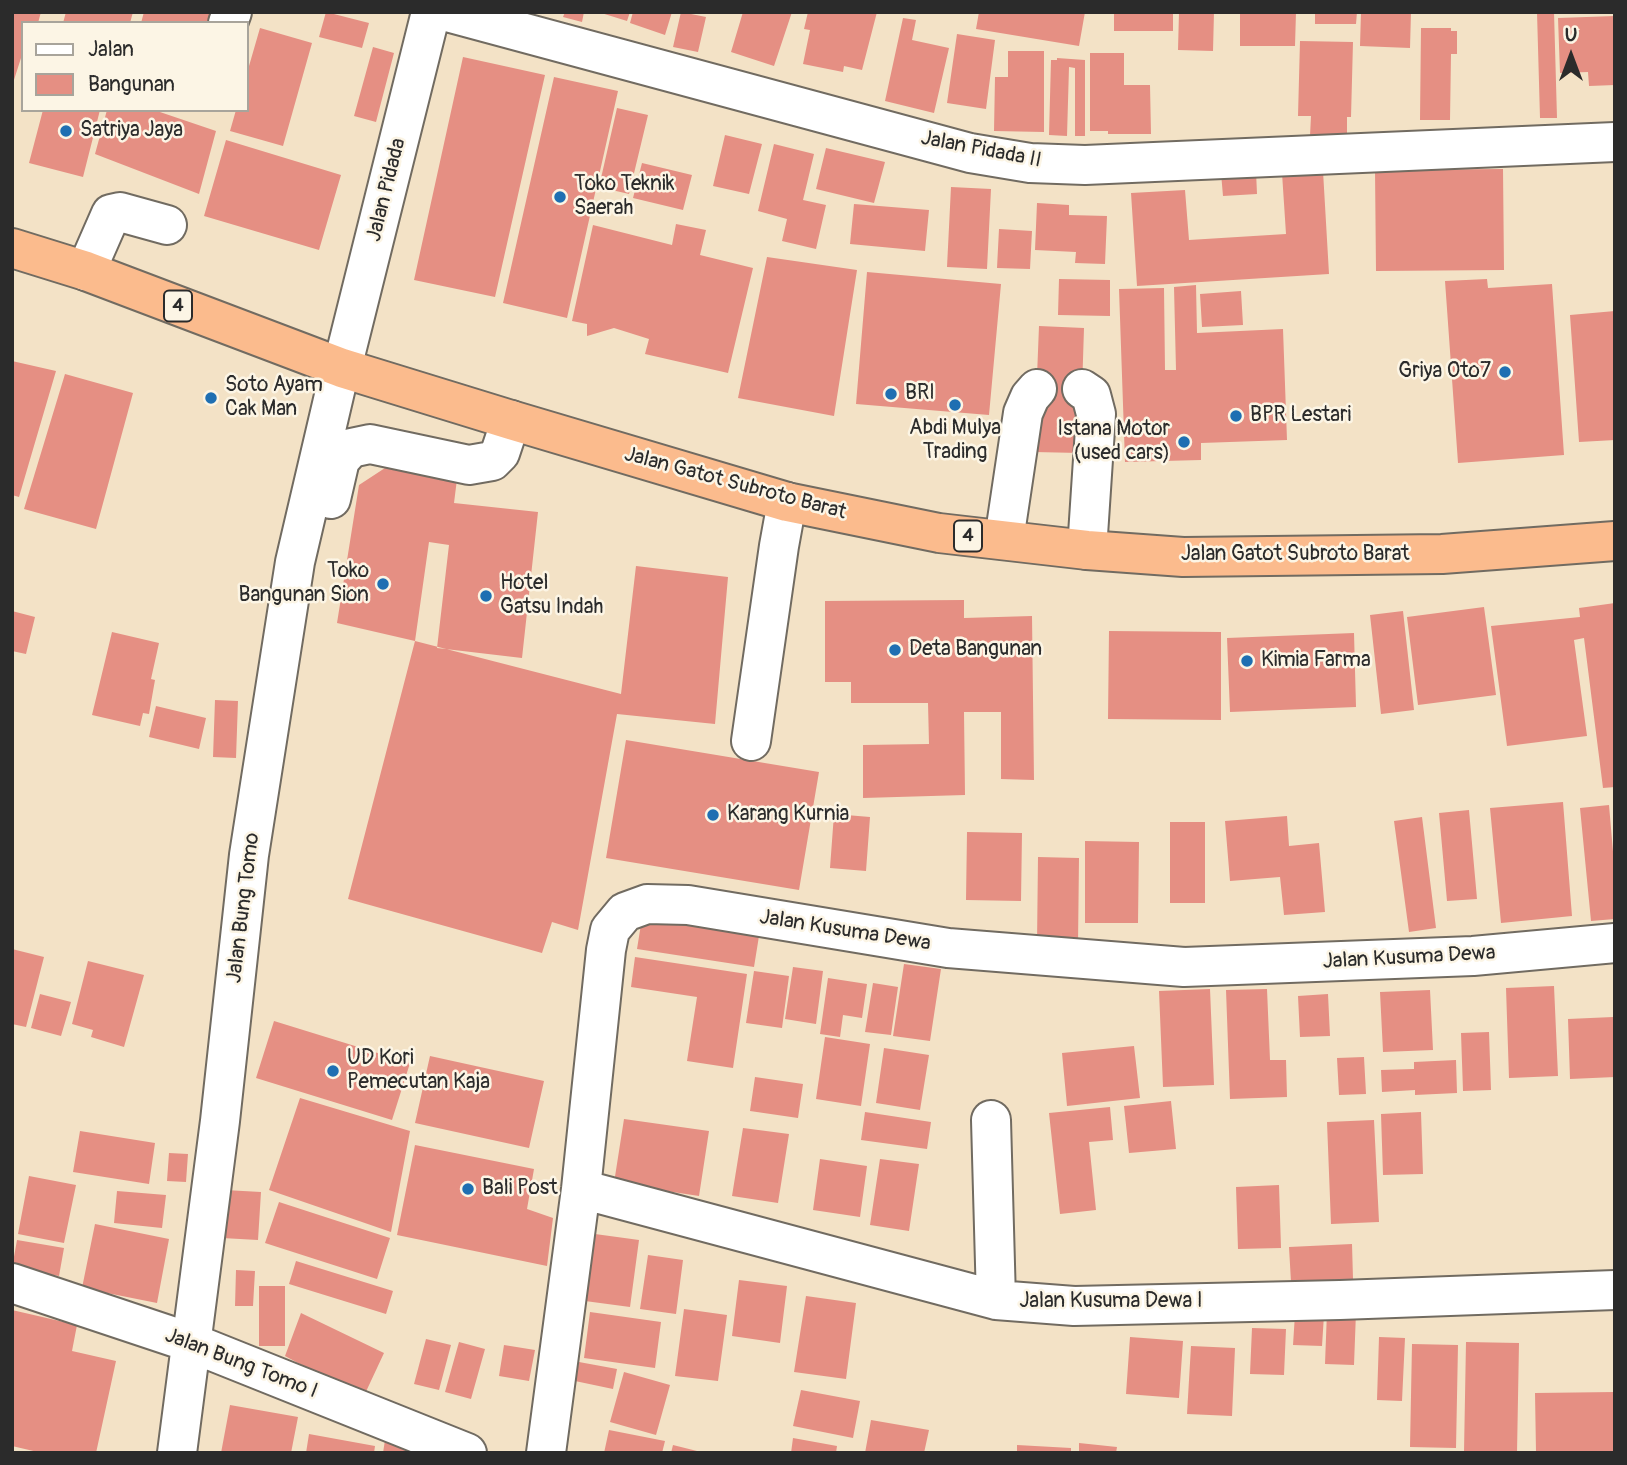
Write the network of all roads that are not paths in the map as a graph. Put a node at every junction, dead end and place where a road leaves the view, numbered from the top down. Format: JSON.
{"nodes":[{"id":1,"x":431,"y":12,"type":"edge"},
{"id":2,"x":447,"y":12,"type":"edge"},
{"id":3,"x":1615,"y":142,"type":"edge"},
{"id":4,"x":167,"y":225,"type":"dead end"},
{"id":5,"x":12,"y":248,"type":"edge"},
{"id":6,"x":86,"y":271,"type":"junction"},
{"id":7,"x":342,"y":368,"type":"junction"},
{"id":8,"x":1037,"y":389,"type":"dead end"},
{"id":9,"x":1082,"y":389,"type":"dead end"},
{"id":10,"x":511,"y":420,"type":"junction"},
{"id":11,"x":787,"y":502,"type":"junction"},
{"id":12,"x":1004,"y":540,"type":"junction"},
{"id":13,"x":1615,"y":541,"type":"edge"},
{"id":14,"x":298,"y":550,"type":"junction"},
{"id":15,"x":1087,"y":550,"type":"junction"},
{"id":16,"x":751,"y":741,"type":"dead end"},
{"id":17,"x":1615,"y":943,"type":"edge"},
{"id":18,"x":991,"y":1120,"type":"dead end"},
{"id":19,"x":580,"y":1189,"type":"junction"},
{"id":20,"x":12,"y":1283,"type":"edge"},
{"id":21,"x":1615,"y":1290,"type":"edge"},
{"id":22,"x":996,"y":1300,"type":"junction"},
{"id":23,"x":192,"y":1343,"type":"junction"},
{"id":24,"x":177,"y":1453,"type":"edge"},
{"id":25,"x":467,"y":1453,"type":"edge"},
{"id":26,"x":546,"y":1453,"type":"edge"}],
"edges":[{"from":1,"to":7,"type":"street","name":"Jalan Pidada"},
{"from":2,"to":3,"type":"street","name":"Jalan Pidada II"},
{"from":4,"to":6,"type":"street"},
{"from":5,"to":6,"type":"highway","name":"Jalan Gatot Subroto Barat","number":"4"},
{"from":6,"to":7,"type":"highway","name":"Jalan Gatot Subroto Barat","number":"4"},
{"from":7,"to":10,"type":"highway","name":"Jalan Gatot Subroto Barat","number":"4"},
{"from":7,"to":14,"type":"street","name":"Jalan Bung Tomo"},
{"from":8,"to":12,"type":"street"},
{"from":9,"to":15,"type":"street"},
{"from":10,"to":11,"type":"highway","name":"Jalan Gatot Subroto Barat","number":"4"},
{"from":10,"to":14,"type":"street"},
{"from":11,"to":12,"type":"highway","name":"Jalan Gatot Subroto Barat","number":"4"},
{"from":11,"to":16,"type":"street"},
{"from":12,"to":15,"type":"highway","name":"Jalan Gatot Subroto Barat","number":"4"},
{"from":13,"to":15,"type":"highway","name":"Jalan Gatot Subroto Barat","number":"4"},
{"from":14,"to":23,"type":"street","name":"Jalan Bung Tomo"},
{"from":17,"to":19,"type":"street","name":"Jalan Kusuma Dewa"},
{"from":18,"to":22,"type":"street"},
{"from":19,"to":22,"type":"street","name":"Jalan Kusuma Dewa I"},
{"from":19,"to":26,"type":"street","name":"Jalan Kusuma Dewa"},
{"from":20,"to":23,"type":"street","name":"Jalan Bung Tomo I"},
{"from":21,"to":22,"type":"street","name":"Jalan Kusuma Dewa I"},
{"from":23,"to":24,"type":"street","name":"Jalan Bung Tomo"},
{"from":23,"to":25,"type":"street","name":"Jalan Bung Tomo I"}]}
